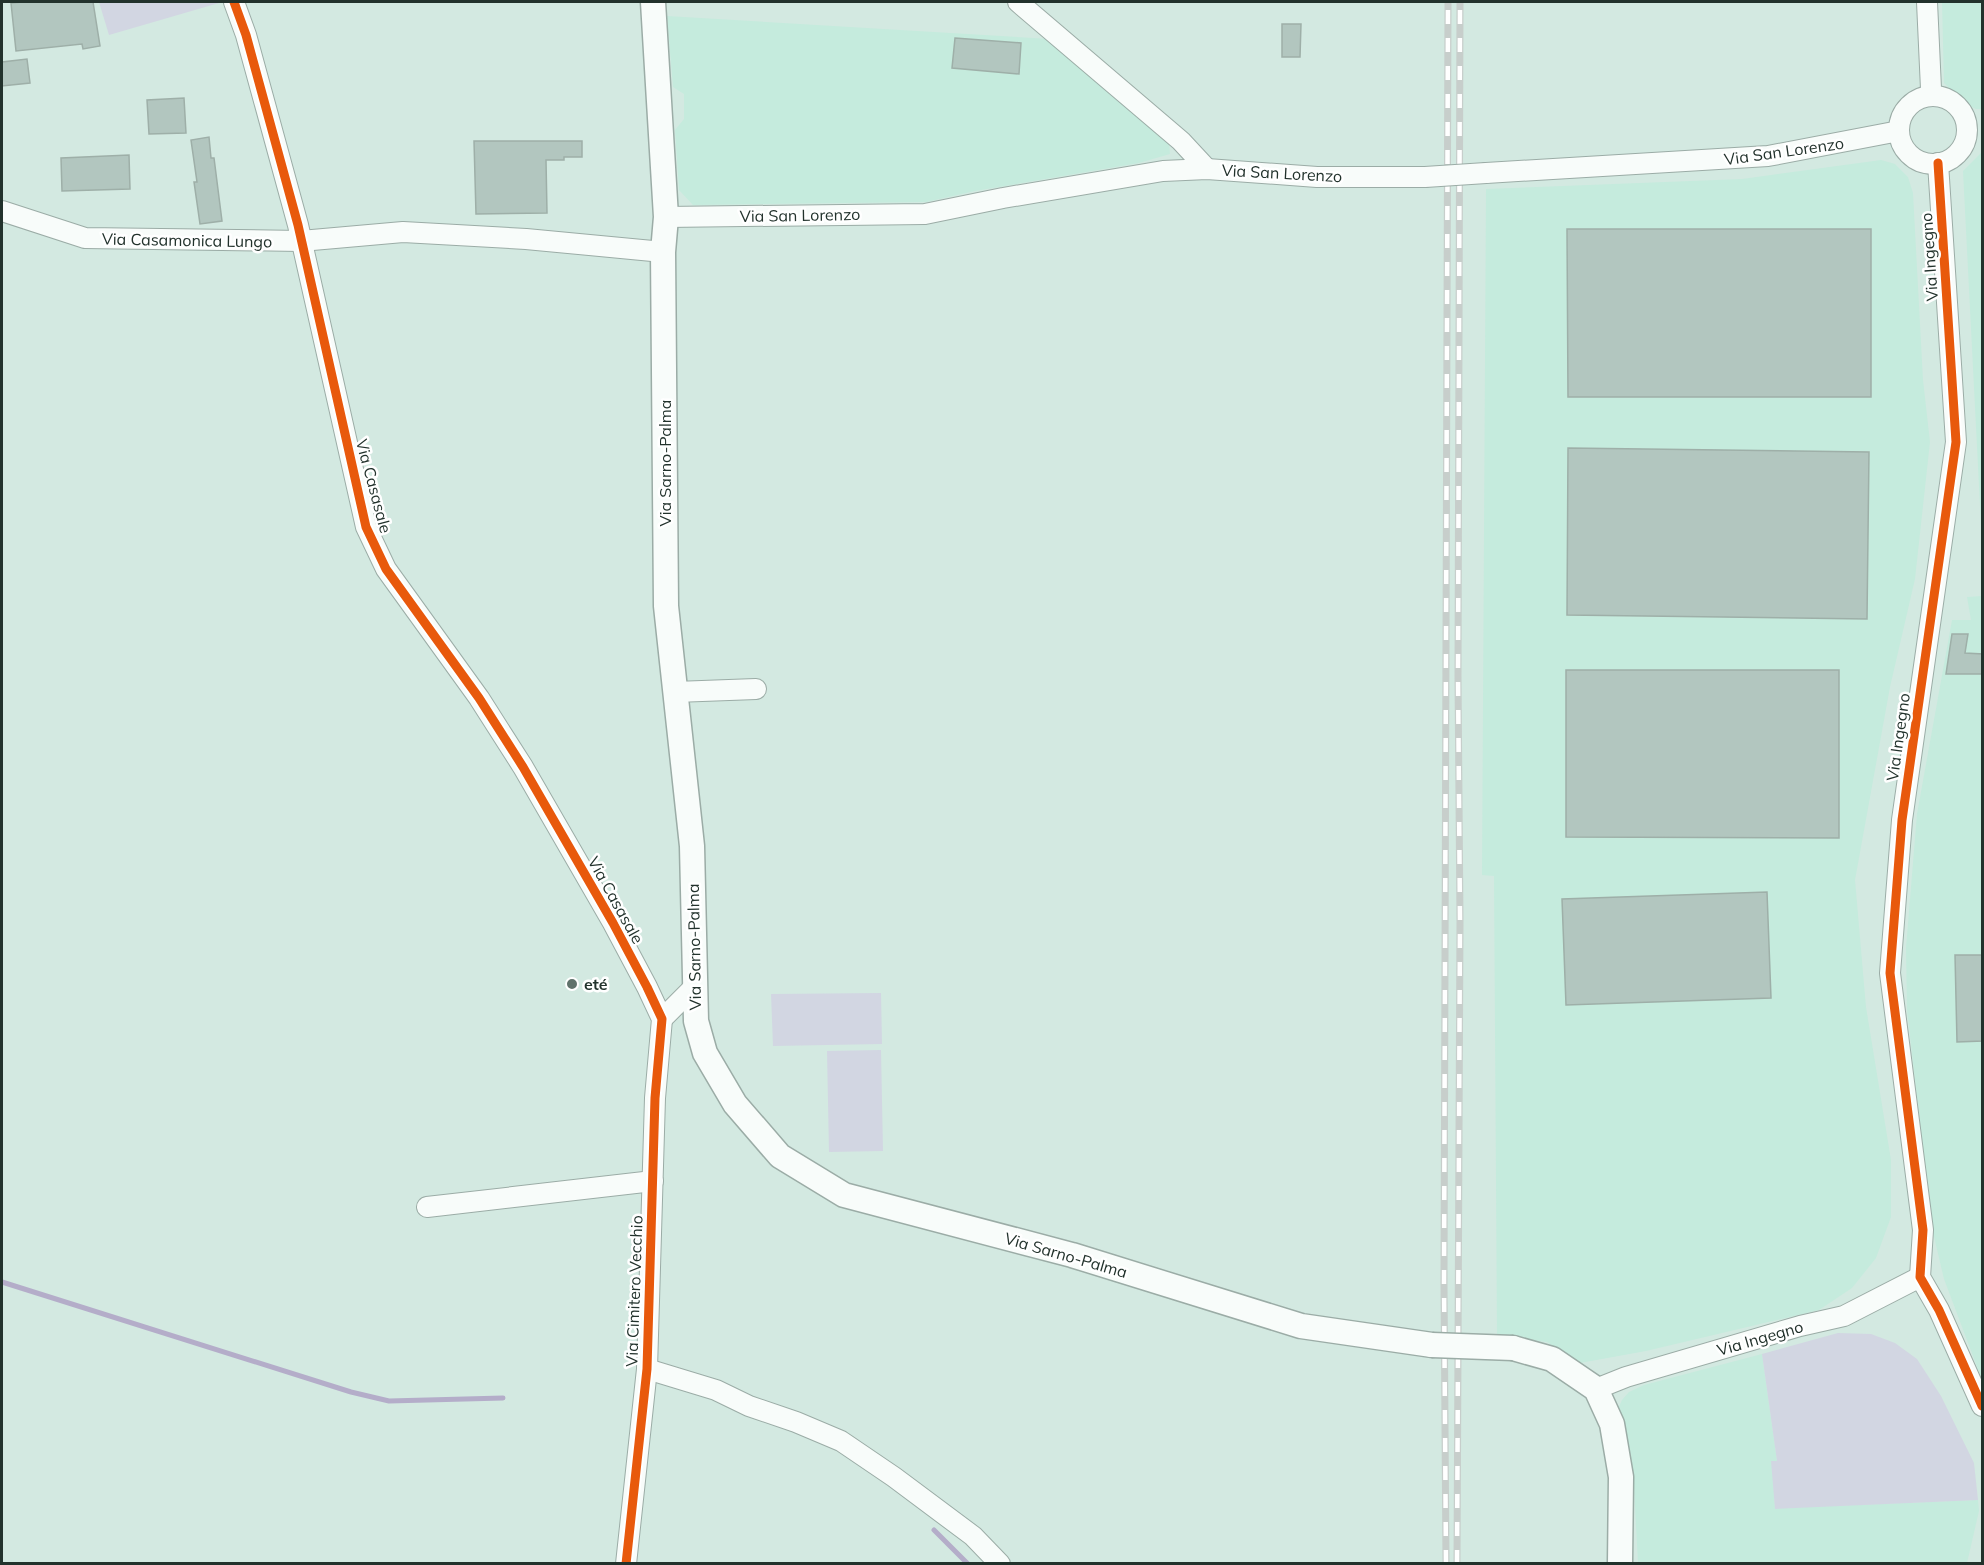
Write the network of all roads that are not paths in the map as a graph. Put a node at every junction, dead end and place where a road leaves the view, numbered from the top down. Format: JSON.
{"nodes":[{"id":1,"x":234,"y":2,"type":"edge"},
{"id":2,"x":653,"y":2,"type":"edge"},
{"id":3,"x":1018,"y":2,"type":"edge"},
{"id":4,"x":1927,"y":2,"type":"edge"},
{"id":5,"x":1040,"y":11,"type":"edge"},
{"id":6,"x":1929,"y":96,"type":"junction"},
{"id":7,"x":1974,"y":124,"type":"edge"},
{"id":8,"x":1899,"y":131,"type":"junction"},
{"id":9,"x":1938,"y":163,"type":"junction"},
{"id":10,"x":1207,"y":169,"type":"junction"},
{"id":11,"x":2,"y":212,"type":"edge"},
{"id":12,"x":666,"y":217,"type":"junction"},
{"id":13,"x":301,"y":241,"type":"junction"},
{"id":14,"x":663,"y":252,"type":"junction"},
{"id":15,"x":756,"y":689,"type":"dead end"},
{"id":16,"x":675,"y":693,"type":"junction"},
{"id":17,"x":695,"y":987,"type":"junction"},
{"id":18,"x":662,"y":1019,"type":"junction"},
{"id":19,"x":653,"y":1180,"type":"junction"},
{"id":20,"x":427,"y":1207,"type":"dead end"},
{"id":21,"x":1920,"y":1277,"type":"junction"},
{"id":22,"x":647,"y":1369,"type":"junction"},
{"id":23,"x":1596,"y":1389,"type":"junction"},
{"id":24,"x":1983,"y":1406,"type":"edge"},
{"id":25,"x":626,"y":1563,"type":"edge"},
{"id":26,"x":1000,"y":1563,"type":"edge"},
{"id":27,"x":1620,"y":1563,"type":"edge"}],
"edges":[{"from":1,"to":13,"type":"street","name":"Via Casasale"},
{"from":2,"to":12,"type":"main road","name":"Via Sarno-Palma"},
{"from":3,"to":5,"type":"street"},
{"from":4,"to":6,"type":"street"},
{"from":5,"to":10,"type":"street"},
{"from":6,"to":7,"type":"street"},
{"from":6,"to":8,"type":"street"},
{"from":7,"to":9,"type":"street"},
{"from":8,"to":9,"type":"street"},
{"from":8,"to":10,"type":"street","name":"Via San Lorenzo","bridge":true},
{"from":9,"to":21,"type":"street","name":"Via Ingegno"},
{"from":10,"to":12,"type":"street","name":"Via San Lorenzo"},
{"from":11,"to":13,"type":"street","name":"Via Casamonica Lungo"},
{"from":12,"to":14,"type":"main road","name":"Via Sarno-Palma"},
{"from":13,"to":14,"type":"street","name":"Via Casamonica Lungo"},
{"from":13,"to":18,"type":"street","name":"Via Casasale"},
{"from":14,"to":16,"type":"main road","name":"Via Sarno-Palma"},
{"from":15,"to":16,"type":"street"},
{"from":16,"to":17,"type":"main road","name":"Via Sarno-Palma"},
{"from":17,"to":18,"type":"street"},
{"from":17,"to":23,"type":"main road","name":"Via Sarno-Palma","bridge":true},
{"from":18,"to":19,"type":"street","name":"Via Cimitero Vecchio"},
{"from":19,"to":20,"type":"street"},
{"from":19,"to":22,"type":"street","name":"Via Cimitero Vecchio"},
{"from":21,"to":23,"type":"street","name":"Via Ingegno"},
{"from":21,"to":24,"type":"street"},
{"from":22,"to":25,"type":"street","name":"Via Cimitero Vecchio"},
{"from":22,"to":26,"type":"street"},
{"from":23,"to":27,"type":"main road"}]}
